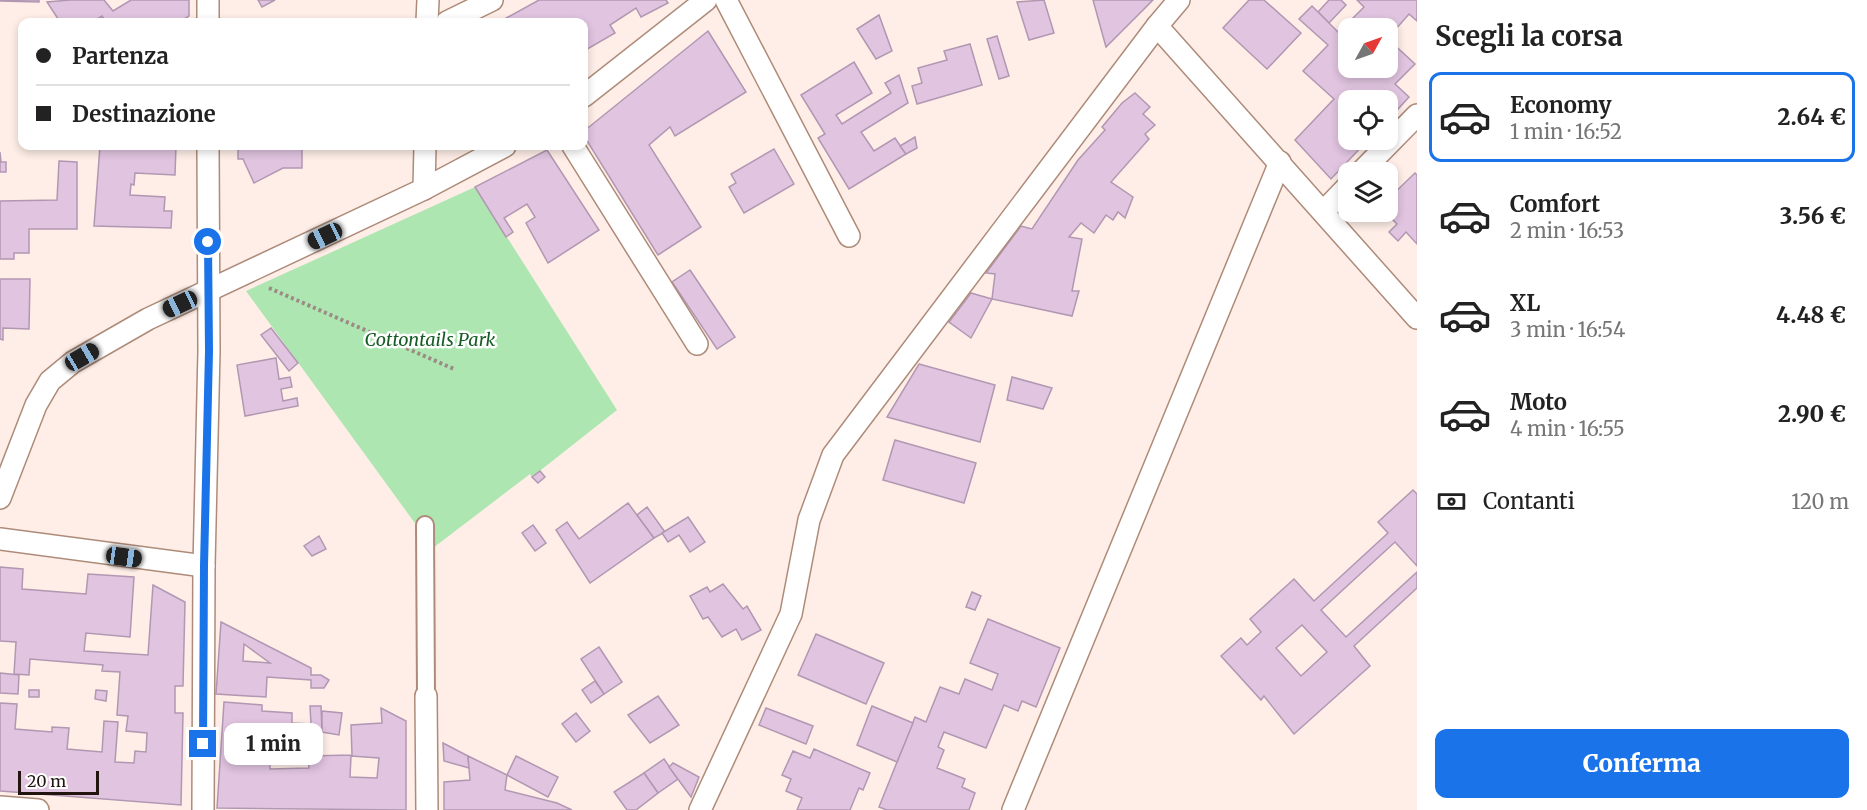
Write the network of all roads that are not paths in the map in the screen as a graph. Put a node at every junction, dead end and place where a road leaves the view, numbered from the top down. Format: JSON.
{"nodes":[{"id":1,"x":208,"y":0,"type":"edge"},
{"id":2,"x":428,"y":0,"type":"edge"},
{"id":3,"x":492,"y":0,"type":"edge"},
{"id":4,"x":706,"y":0,"type":"edge"},
{"id":5,"x":726,"y":0,"type":"edge"},
{"id":6,"x":1179,"y":0,"type":"edge"},
{"id":7,"x":208,"y":18,"type":"edge"},
{"id":8,"x":427,"y":18,"type":"edge"},
{"id":9,"x":455,"y":18,"type":"edge"},
{"id":10,"x":1157,"y":26,"type":"junction"},
{"id":11,"x":588,"y":93,"type":"edge"},
{"id":12,"x":1417,"y":115,"type":"edge"},
{"id":13,"x":208,"y":150,"type":"edge"},
{"id":14,"x":425,"y":150,"type":"edge"},
{"id":15,"x":497,"y":150,"type":"edge"},
{"id":16,"x":576,"y":150,"type":"edge"},
{"id":17,"x":1280,"y":162,"type":"junction"},
{"id":18,"x":1371,"y":162,"type":"edge"},
{"id":19,"x":424,"y":189,"type":"junction"},
{"id":20,"x":1338,"y":196,"type":"edge"},
{"id":21,"x":1323,"y":212,"type":"junction"},
{"id":22,"x":849,"y":236,"type":"dead end"},
{"id":23,"x":208,"y":290,"type":"junction"},
{"id":24,"x":1417,"y":318,"type":"edge"},
{"id":25,"x":697,"y":344,"type":"dead end"},
{"id":26,"x":0,"y":498,"type":"edge"},
{"id":27,"x":425,"y":525,"type":"dead end"},
{"id":28,"x":0,"y":539,"type":"edge"},
{"id":29,"x":204,"y":566,"type":"junction"},
{"id":30,"x":426,"y":696,"type":"joint"},
{"id":31,"x":0,"y":807,"type":"edge"},
{"id":32,"x":38,"y":810,"type":"edge"},
{"id":33,"x":203,"y":810,"type":"edge"},
{"id":34,"x":426,"y":810,"type":"edge"},
{"id":35,"x":700,"y":810,"type":"edge"},
{"id":36,"x":1013,"y":810,"type":"edge"}],
"edges":[{"from":1,"to":7,"type":"street"},
{"from":2,"to":8,"type":"street"},
{"from":3,"to":9,"type":"street"},
{"from":4,"to":11,"type":"street"},
{"from":5,"to":22,"type":"street"},
{"from":6,"to":10,"type":"street"},
{"from":10,"to":17,"type":"street"},
{"from":10,"to":35,"type":"street"},
{"from":12,"to":18,"type":"street"},
{"from":13,"to":23,"type":"street"},
{"from":14,"to":19,"type":"street"},
{"from":15,"to":19,"type":"street"},
{"from":16,"to":25,"type":"street"},
{"from":17,"to":21,"type":"street"},
{"from":17,"to":36,"type":"street"},
{"from":19,"to":23,"type":"street"},
{"from":20,"to":21,"type":"street"},
{"from":21,"to":24,"type":"street"},
{"from":23,"to":26,"type":"street"},
{"from":23,"to":29,"type":"street"},
{"from":27,"to":30,"type":"street"},
{"from":28,"to":29,"type":"street"},
{"from":29,"to":33,"type":"street"},
{"from":30,"to":34,"type":"street"},
{"from":31,"to":32,"type":"street"}]}
